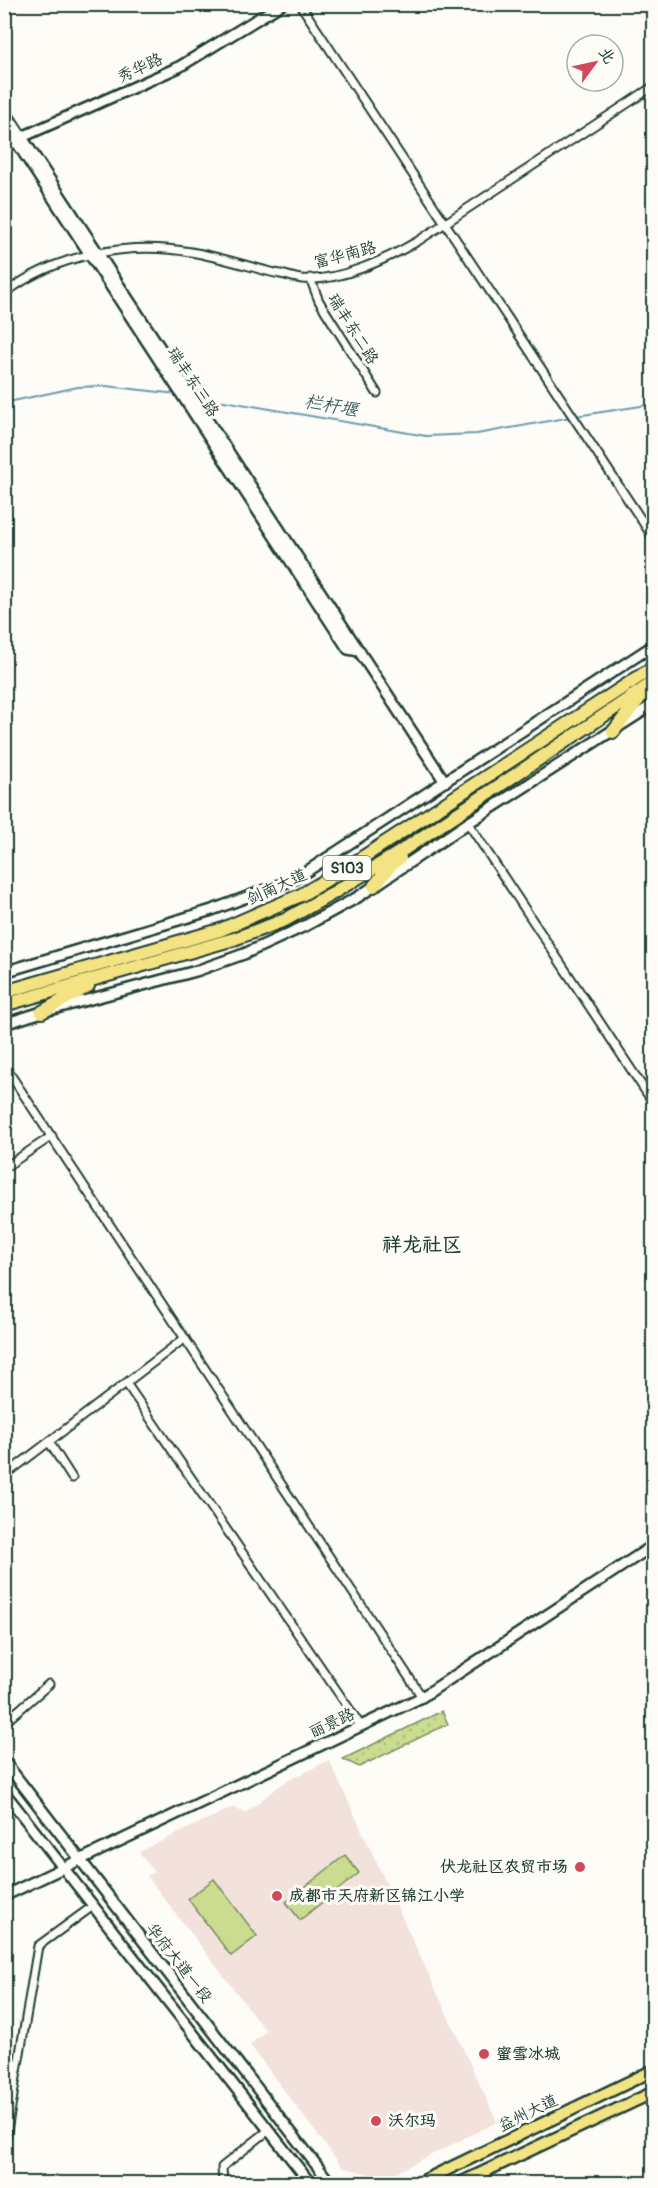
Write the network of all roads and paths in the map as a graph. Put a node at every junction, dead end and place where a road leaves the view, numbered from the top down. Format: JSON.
{"nodes":[{"id":1,"x":282,"y":4,"type":"edge"},
{"id":2,"x":300,"y":4,"type":"edge"},
{"id":3,"x":654,"y":86,"type":"edge"},
{"id":4,"x":4,"y":110,"type":"edge"},
{"id":5,"x":4,"y":123,"type":"edge"},
{"id":6,"x":19,"y":139,"type":"junction"},
{"id":7,"x":4,"y":148,"type":"edge"},
{"id":8,"x":446,"y":223,"type":"junction"},
{"id":9,"x":95,"y":254,"type":"junction"},
{"id":10,"x":310,"y":278,"type":"junction"},
{"id":11,"x":4,"y":294,"type":"edge"},
{"id":12,"x":377,"y":393,"type":"dead end"},
{"id":13,"x":654,"y":539,"type":"edge"},
{"id":14,"x":654,"y":645,"type":"edge"},
{"id":15,"x":654,"y":667,"type":"edge"},
{"id":16,"x":652,"y":684,"type":"edge"},
{"id":17,"x":654,"y":704,"type":"edge"},
{"id":18,"x":613,"y":732,"type":"junction"},
{"id":19,"x":445,"y":782,"type":"junction"},
{"id":20,"x":471,"y":804,"type":"junction"},
{"id":21,"x":468,"y":823,"type":"junction"},
{"id":22,"x":374,"y":885,"type":"junction"},
{"id":23,"x":4,"y":972,"type":"edge"},
{"id":24,"x":108,"y":975,"type":"junction"},
{"id":25,"x":4,"y":992,"type":"edge"},
{"id":26,"x":4,"y":1005,"type":"edge"},
{"id":27,"x":42,"y":1012,"type":"junction"},
{"id":28,"x":4,"y":1024,"type":"edge"},
{"id":29,"x":4,"y":1065,"type":"edge"},
{"id":30,"x":654,"y":1104,"type":"edge"},
{"id":31,"x":51,"y":1136,"type":"junction"},
{"id":32,"x":4,"y":1168,"type":"edge"},
{"id":33,"x":185,"y":1338,"type":"junction"},
{"id":34,"x":126,"y":1383,"type":"junction"},
{"id":35,"x":49,"y":1442,"type":"junction"},
{"id":36,"x":4,"y":1476,"type":"edge"},
{"id":37,"x":72,"y":1478,"type":"dead end"},
{"id":38,"x":654,"y":1545,"type":"edge"},
{"id":39,"x":49,"y":1684,"type":"dead end"},
{"id":40,"x":422,"y":1697,"type":"junction"},
{"id":41,"x":4,"y":1723,"type":"edge"},
{"id":42,"x":361,"y":1726,"type":"junction"},
{"id":43,"x":4,"y":1761,"type":"edge"},
{"id":44,"x":4,"y":1792,"type":"edge"},
{"id":45,"x":80,"y":1859,"type":"junction"},
{"id":46,"x":64,"y":1866,"type":"junction"},
{"id":47,"x":4,"y":1896,"type":"edge"},
{"id":48,"x":93,"y":1906,"type":"junction"},
{"id":49,"x":654,"y":2070,"type":"edge"},
{"id":50,"x":654,"y":2092,"type":"edge"},
{"id":51,"x":269,"y":2130,"type":"junction"},
{"id":52,"x":4,"y":2149,"type":"edge"},
{"id":53,"x":223,"y":2184,"type":"edge"},
{"id":54,"x":310,"y":2184,"type":"edge"},
{"id":55,"x":331,"y":2184,"type":"edge"},
{"id":56,"x":417,"y":2184,"type":"edge"},
{"id":57,"x":458,"y":2184,"type":"edge"}],
"edges":[{"from":1,"to":6,"type":"main road","name":"秀华路"},
{"from":2,"to":8,"type":"street"},
{"from":3,"to":8,"type":"street","name":"富华南路"},
{"from":4,"to":6,"type":"main road","name":"瑞丰东三路"},
{"from":5,"to":6,"type":"main road","name":"瑞丰东三路"},
{"from":6,"to":7,"type":"main road","name":"秀华路"},
{"from":6,"to":9,"type":"main road","name":"瑞丰东三路"},
{"from":8,"to":10,"type":"street","name":"富华南路"},
{"from":8,"to":13,"type":"street"},
{"from":9,"to":10,"type":"street","name":"富华南路"},
{"from":9,"to":11,"type":"street","name":"富华南路"},
{"from":9,"to":19,"type":"main road","name":"瑞丰东三路"},
{"from":10,"to":12,"type":"street","name":"瑞丰东二路"},
{"from":14,"to":19,"type":"main road"},
{"from":15,"to":25,"type":"highway","name":"剑南大道","number":"S103"},
{"from":16,"to":18,"type":"highway"},
{"from":16,"to":20,"type":"highway","name":"剑南大道","number":"S103"},
{"from":17,"to":18,"type":"main road"},
{"from":18,"to":21,"type":"main road"},
{"from":19,"to":23,"type":"main road"},
{"from":20,"to":22,"type":"highway"},
{"from":20,"to":24,"type":"highway","name":"剑南大道","number":"S103"},
{"from":21,"to":22,"type":"main road"},
{"from":21,"to":30,"type":"street"},
{"from":22,"to":27,"type":"main road"},
{"from":24,"to":26,"type":"highway","name":"剑南大道","number":"S103"},
{"from":24,"to":27,"type":"highway"},
{"from":27,"to":28,"type":"main road"},
{"from":29,"to":31,"type":"street"},
{"from":31,"to":32,"type":"street"},
{"from":31,"to":33,"type":"street"},
{"from":33,"to":34,"type":"street"},
{"from":33,"to":40,"type":"street"},
{"from":34,"to":35,"type":"street"},
{"from":34,"to":42,"type":"street"},
{"from":35,"to":36,"type":"street"},
{"from":35,"to":37,"type":"street"},
{"from":38,"to":40,"type":"main road","name":"丽景路"},
{"from":39,"to":41,"type":"street"},
{"from":40,"to":42,"type":"main road","name":"丽景路"},
{"from":42,"to":45,"type":"main road","name":"丽景路"},
{"from":43,"to":45,"type":"main road","name":"华府大道一段"},
{"from":44,"to":46,"type":"main road"},
{"from":45,"to":46,"type":"main road","name":"丽景路"},
{"from":45,"to":55,"type":"main road","name":"华府大道一段"},
{"from":46,"to":47,"type":"main road","name":"丽景路"},
{"from":46,"to":48,"type":"main road"},
{"from":48,"to":51,"type":"main road"},
{"from":48,"to":52,"type":"street"},
{"from":49,"to":56,"type":"main road","name":"益州大道"},
{"from":50,"to":57,"type":"main road","name":"益州大道"},
{"from":51,"to":53,"type":"street"},
{"from":51,"to":54,"type":"main road"}]}
